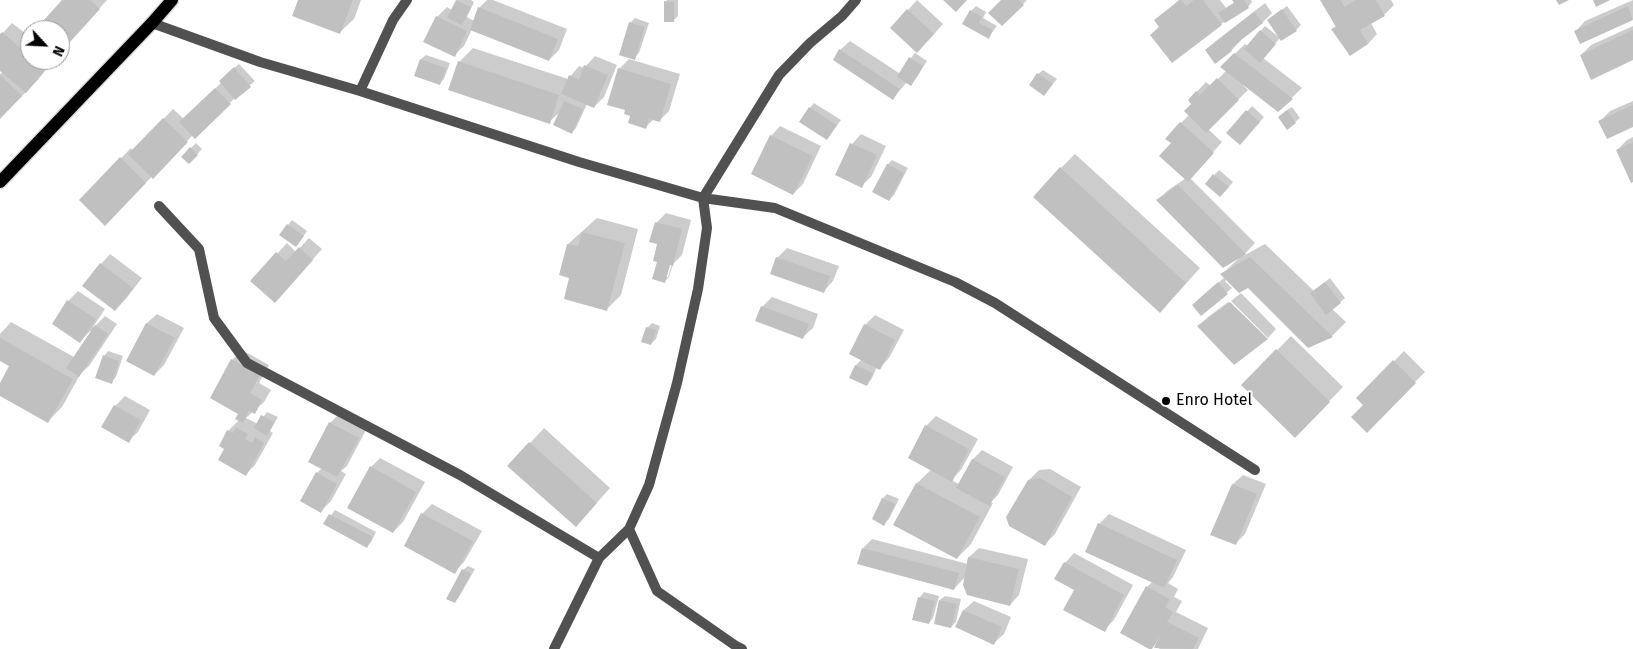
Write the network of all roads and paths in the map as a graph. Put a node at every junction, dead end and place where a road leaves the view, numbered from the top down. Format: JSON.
{"nodes":[{"id":1,"x":172,"y":0,"type":"edge"},
{"id":2,"x":407,"y":0,"type":"edge"},
{"id":3,"x":856,"y":0,"type":"edge"},
{"id":4,"x":152,"y":23,"type":"junction"},
{"id":5,"x":360,"y":91,"type":"junction"},
{"id":6,"x":0,"y":182,"type":"edge"},
{"id":7,"x":703,"y":198,"type":"junction"},
{"id":8,"x":159,"y":206,"type":"dead end"},
{"id":9,"x":1254,"y":470,"type":"dead end"},
{"id":10,"x":629,"y":529,"type":"junction"},
{"id":11,"x":599,"y":558,"type":"junction"},
{"id":12,"x":554,"y":649,"type":"edge"},
{"id":13,"x":742,"y":649,"type":"edge"}],
"edges":[{"from":1,"to":4,"type":"main road"},
{"from":2,"to":5,"type":"street"},
{"from":3,"to":7,"type":"street"},
{"from":4,"to":5,"type":"street"},
{"from":4,"to":6,"type":"main road"},
{"from":5,"to":7,"type":"street"},
{"from":7,"to":9,"type":"street"},
{"from":7,"to":10,"type":"street"},
{"from":8,"to":11,"type":"street"},
{"from":10,"to":11,"type":"street"},
{"from":10,"to":13,"type":"street"},
{"from":11,"to":12,"type":"street"}]}
